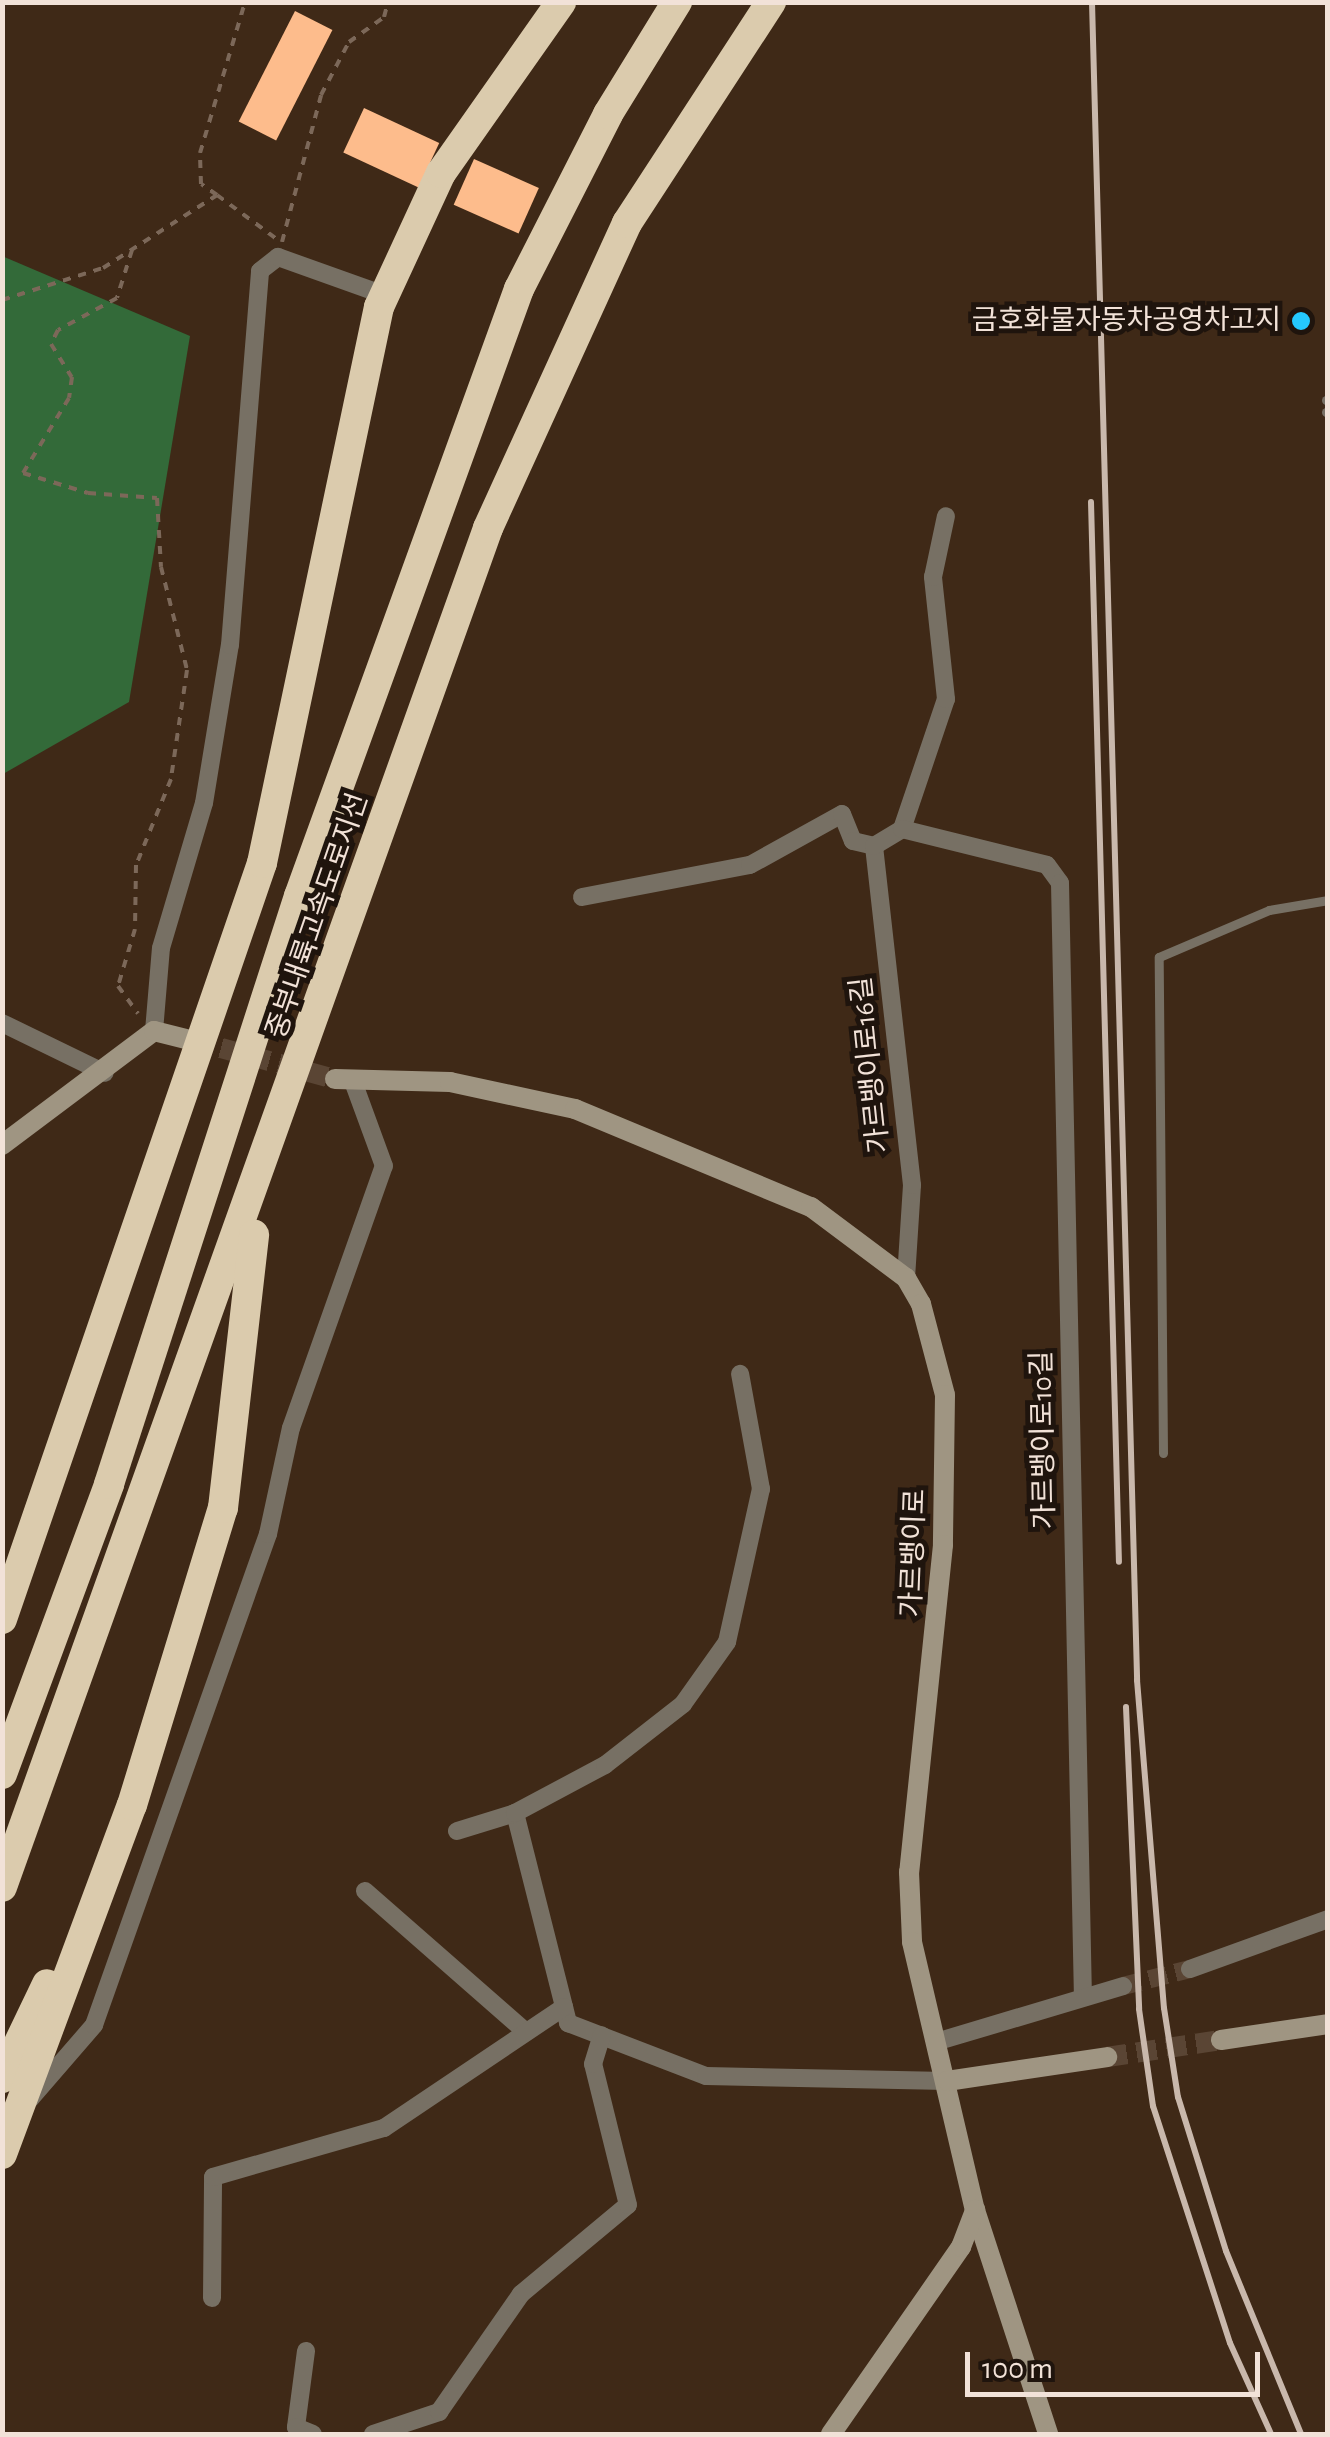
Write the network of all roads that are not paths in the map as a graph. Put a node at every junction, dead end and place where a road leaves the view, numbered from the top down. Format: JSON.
{"nodes":[{"id":1,"x":561,"y":2,"type":"edge"},
{"id":2,"x":677,"y":2,"type":"edge"},
{"id":3,"x":771,"y":2,"type":"edge"},
{"id":4,"x":384,"y":295,"type":"junction"},
{"id":5,"x":946,"y":516,"type":"dead end"},
{"id":6,"x":902,"y":829,"type":"junction"},
{"id":7,"x":874,"y":846,"type":"junction"},
{"id":8,"x":582,"y":898,"type":"dead end"},
{"id":9,"x":1328,"y":900,"type":"edge"},
{"id":10,"x":2,"y":1023,"type":"edge"},
{"id":11,"x":151,"y":1030,"type":"junction"},
{"id":12,"x":190,"y":1040,"type":"tunnel mouth"},
{"id":13,"x":106,"y":1074,"type":"junction"},
{"id":14,"x":344,"y":1081,"type":"joint"},
{"id":15,"x":2,"y":1145,"type":"edge"},
{"id":16,"x":260,"y":1187,"type":"junction"},
{"id":17,"x":906,"y":1278,"type":"junction"},
{"id":18,"x":740,"y":1374,"type":"dead end"},
{"id":19,"x":1163,"y":1453,"type":"dead end"},
{"id":20,"x":2,"y":1619,"type":"edge"},
{"id":21,"x":2,"y":1774,"type":"edge"},
{"id":22,"x":132,"y":1804,"type":"junction"},
{"id":23,"x":515,"y":1813,"type":"junction"},
{"id":24,"x":457,"y":1831,"type":"dead end"},
{"id":25,"x":2,"y":1887,"type":"edge"},
{"id":26,"x":365,"y":1892,"type":"dead end"},
{"id":27,"x":1328,"y":1919,"type":"edge"},
{"id":28,"x":1190,"y":1968,"type":"tunnel mouth"},
{"id":29,"x":1123,"y":1986,"type":"tunnel mouth"},
{"id":30,"x":1083,"y":1996,"type":"junction"},
{"id":31,"x":564,"y":2007,"type":"junction"},
{"id":32,"x":1328,"y":2024,"type":"edge"},
{"id":33,"x":526,"y":2032,"type":"junction"},
{"id":34,"x":602,"y":2035,"type":"junction"},
{"id":35,"x":1220,"y":2040,"type":"tunnel mouth"},
{"id":36,"x":939,"y":2041,"type":"junction"},
{"id":37,"x":1107,"y":2056,"type":"tunnel mouth"},
{"id":38,"x":2,"y":2078,"type":"edge"},
{"id":39,"x":947,"y":2080,"type":"junction"},
{"id":40,"x":19,"y":2112,"type":"junction"},
{"id":41,"x":2,"y":2154,"type":"edge"},
{"id":42,"x":975,"y":2210,"type":"junction"},
{"id":43,"x":212,"y":2298,"type":"dead end"},
{"id":44,"x":306,"y":2352,"type":"dead end"},
{"id":45,"x":313,"y":2434,"type":"edge"},
{"id":46,"x":373,"y":2434,"type":"edge"},
{"id":47,"x":830,"y":2434,"type":"edge"},
{"id":48,"x":1048,"y":2434,"type":"edge"}],
"edges":[{"from":1,"to":4,"type":"highway"},
{"from":2,"to":21,"type":"highway","name":"중부내륙고속도로지선"},
{"from":3,"to":16,"type":"highway","name":"중부내륙고속도로지선"},
{"from":4,"to":11,"type":"street"},
{"from":4,"to":20,"type":"highway"},
{"from":5,"to":6,"type":"street"},
{"from":6,"to":7,"type":"street"},
{"from":6,"to":30,"type":"street","name":"가르뱅이로10길"},
{"from":7,"to":8,"type":"street"},
{"from":7,"to":17,"type":"street","name":"가르뱅이로16길"},
{"from":9,"to":19,"type":"lane"},
{"from":10,"to":13,"type":"street"},
{"from":11,"to":12,"type":"street"},
{"from":11,"to":13,"type":"street"},
{"from":13,"to":15,"type":"street"},
{"from":14,"to":17,"type":"street","name":"가르뱅이로"},
{"from":14,"to":40,"type":"street"},
{"from":16,"to":22,"type":"highway"},
{"from":16,"to":25,"type":"highway","name":"중부내륙고속도로지선"},
{"from":17,"to":36,"type":"street","name":"가르뱅이로"},
{"from":18,"to":23,"type":"street"},
{"from":22,"to":38,"type":"highway"},
{"from":22,"to":40,"type":"highway"},
{"from":23,"to":24,"type":"street"},
{"from":23,"to":31,"type":"street"},
{"from":26,"to":33,"type":"street"},
{"from":27,"to":28,"type":"street"},
{"from":29,"to":30,"type":"street"},
{"from":30,"to":36,"type":"street"},
{"from":31,"to":33,"type":"street"},
{"from":31,"to":34,"type":"street"},
{"from":32,"to":35,"type":"street"},
{"from":33,"to":43,"type":"street"},
{"from":34,"to":39,"type":"street"},
{"from":34,"to":46,"type":"street"},
{"from":36,"to":39,"type":"street","name":"가르뱅이로"},
{"from":37,"to":39,"type":"street"},
{"from":39,"to":42,"type":"street","name":"가르뱅이로"},
{"from":40,"to":41,"type":"highway"},
{"from":42,"to":47,"type":"street"},
{"from":42,"to":48,"type":"street","name":"가르뱅이로"},
{"from":44,"to":45,"type":"street"}]}
